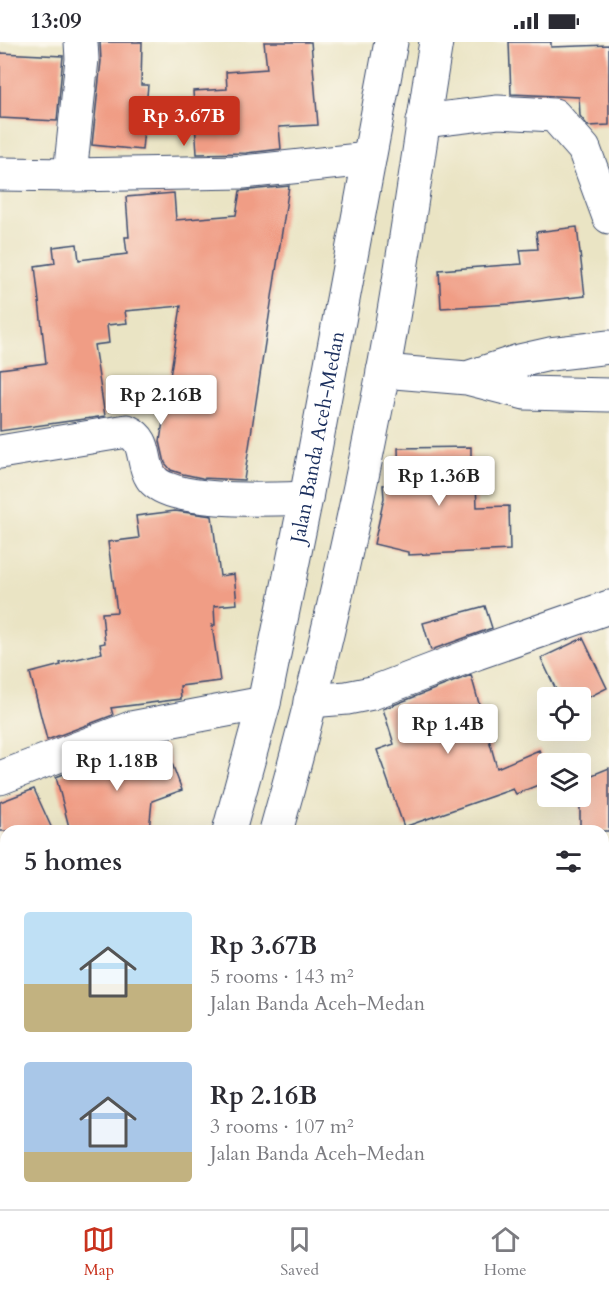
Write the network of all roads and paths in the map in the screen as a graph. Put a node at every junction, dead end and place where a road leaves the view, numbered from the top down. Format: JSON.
{"nodes":[{"id":1,"x":81,"y":42,"type":"edge"},
{"id":2,"x":391,"y":42,"type":"edge"},
{"id":3,"x":436,"y":42,"type":"edge"},
{"id":4,"x":423,"y":121,"type":"junction"},
{"id":5,"x":369,"y":159,"type":"junction"},
{"id":6,"x":0,"y":174,"type":"edge"},
{"id":7,"x":70,"y":175,"type":"junction"},
{"id":8,"x":609,"y":217,"type":"edge"},
{"id":9,"x":609,"y":347,"type":"edge"},
{"id":10,"x":383,"y":371,"type":"junction"},
{"id":11,"x":467,"y":378,"type":"junction"},
{"id":12,"x":609,"y":394,"type":"edge"},
{"id":13,"x":0,"y":452,"type":"edge"},
{"id":14,"x":306,"y":498,"type":"junction"},
{"id":15,"x":609,"y":607,"type":"edge"},
{"id":16,"x":310,"y":701,"type":"junction"},
{"id":17,"x":264,"y":703,"type":"junction"},
{"id":18,"x":0,"y":778,"type":"edge"},
{"id":19,"x":231,"y":825,"type":"edge"},
{"id":20,"x":278,"y":825,"type":"edge"}],
"edges":[{"from":1,"to":7,"type":"main road"},
{"from":2,"to":5,"type":"main road","name":"Jalan Banda Aceh-Medan"},
{"from":3,"to":4,"type":"main road"},
{"from":4,"to":8,"type":"main road"},
{"from":4,"to":10,"type":"main road"},
{"from":5,"to":7,"type":"main road"},
{"from":5,"to":14,"type":"main road","name":"Jalan Banda Aceh-Medan"},
{"from":6,"to":7,"type":"main road"},
{"from":9,"to":11,"type":"main road"},
{"from":10,"to":11,"type":"main road"},
{"from":10,"to":16,"type":"main road"},
{"from":11,"to":12,"type":"main road"},
{"from":13,"to":14,"type":"main road"},
{"from":14,"to":17,"type":"main road","name":"Jalan Banda Aceh-Medan"},
{"from":15,"to":16,"type":"main road"},
{"from":16,"to":20,"type":"main road"},
{"from":17,"to":18,"type":"main road"},
{"from":17,"to":19,"type":"main road","name":"Jalan Banda Aceh-Medan"}]}
